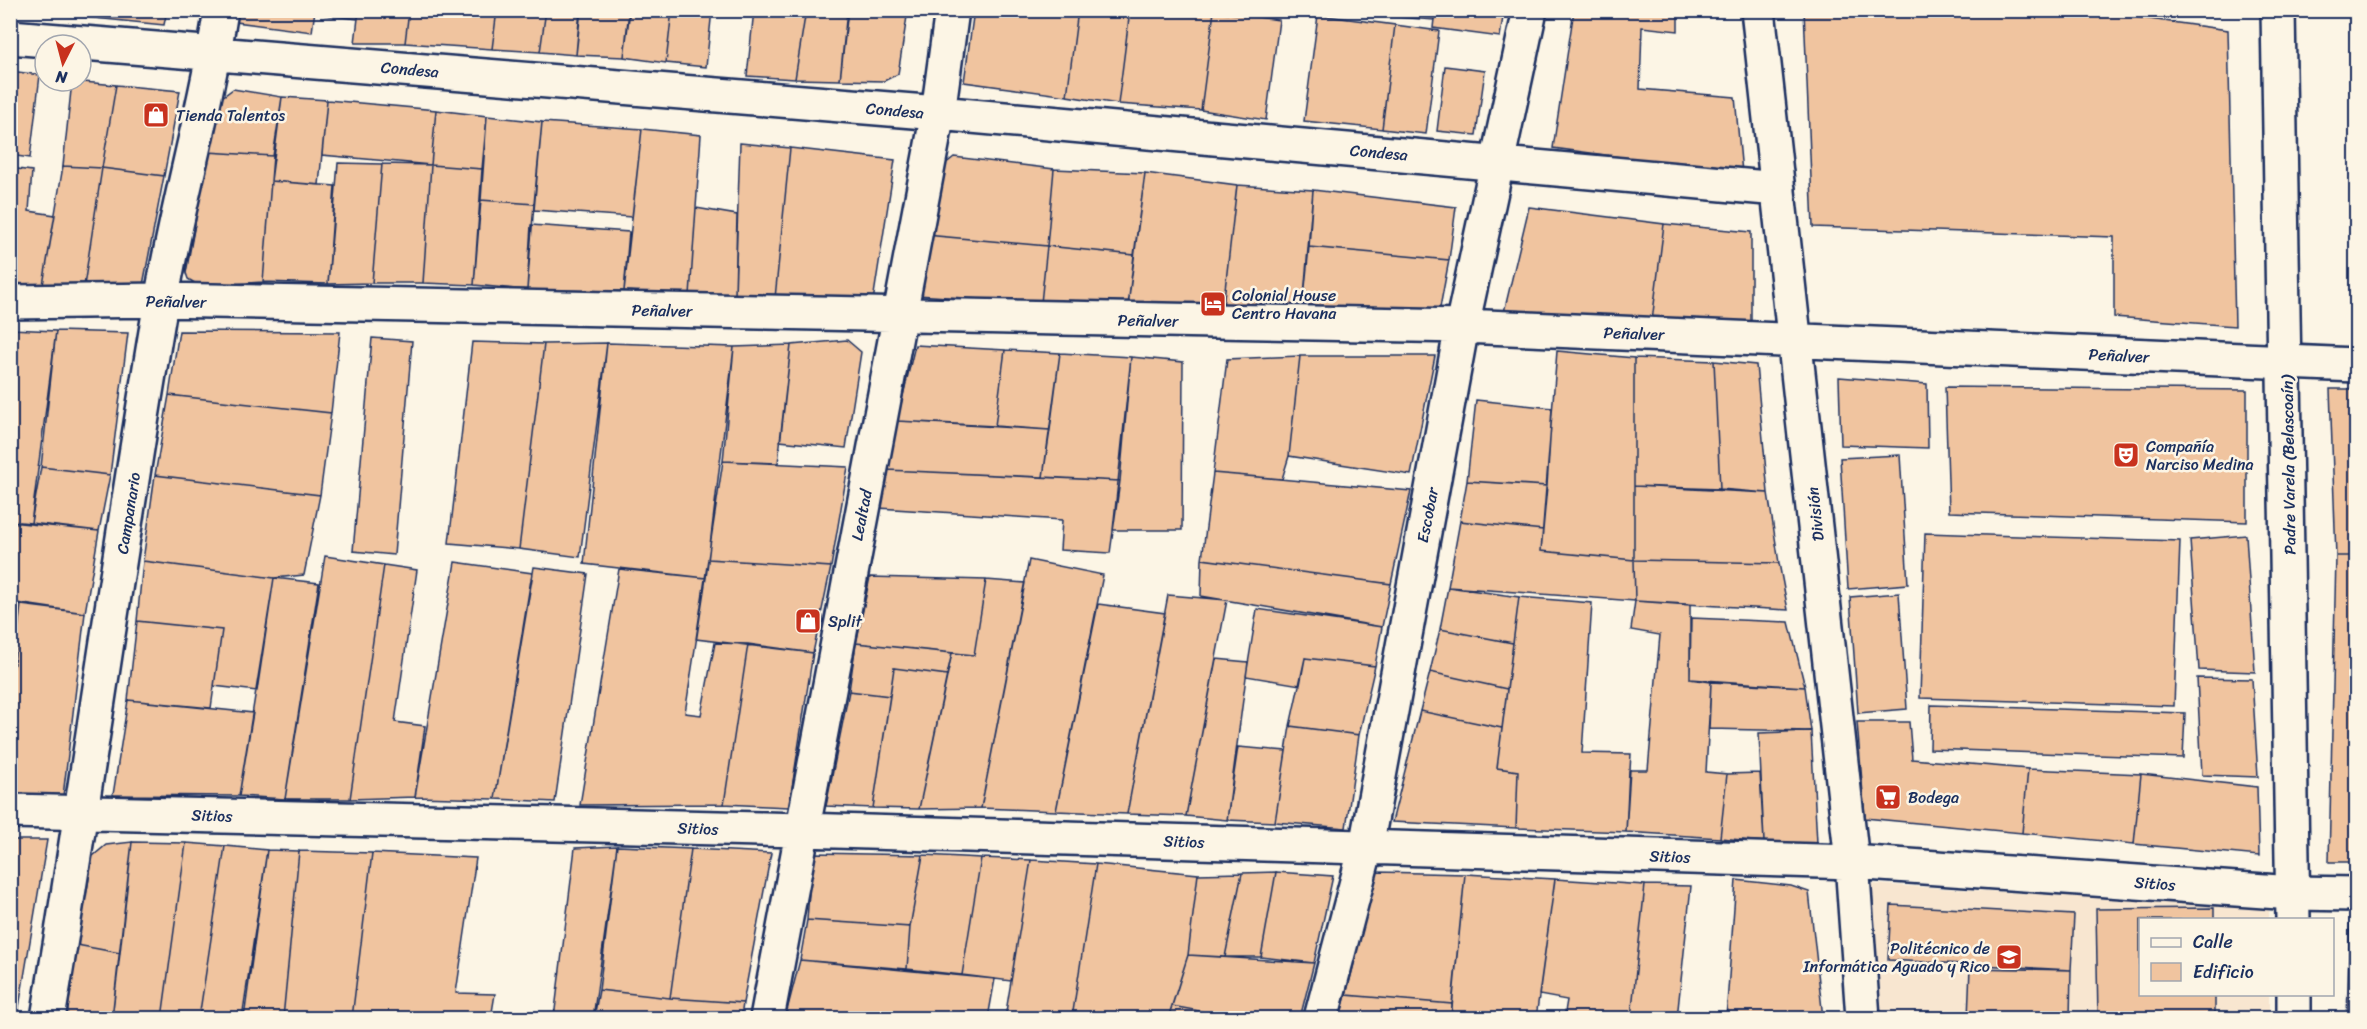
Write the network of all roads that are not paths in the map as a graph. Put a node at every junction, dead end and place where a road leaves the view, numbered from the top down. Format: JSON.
{"nodes":[{"id":1,"x":221,"y":10,"type":"edge"},
{"id":2,"x":952,"y":10,"type":"edge"},
{"id":3,"x":1530,"y":10,"type":"edge"},
{"id":4,"x":1758,"y":10,"type":"edge"},
{"id":5,"x":2278,"y":10,"type":"edge"},
{"id":6,"x":10,"y":37,"type":"edge"},
{"id":7,"x":215,"y":53,"type":"junction"},
{"id":8,"x":938,"y":113,"type":"junction"},
{"id":9,"x":1499,"y":162,"type":"junction"},
{"id":10,"x":1778,"y":189,"type":"junction"},
{"id":11,"x":161,"y":300,"type":"junction"},
{"id":12,"x":10,"y":302,"type":"edge"},
{"id":13,"x":899,"y":315,"type":"junction"},
{"id":14,"x":1462,"y":326,"type":"junction"},
{"id":15,"x":1796,"y":340,"type":"junction"},
{"id":16,"x":2286,"y":363,"type":"junction"},
{"id":17,"x":2356,"y":365,"type":"edge"},
{"id":18,"x":10,"y":811,"type":"edge"},
{"id":19,"x":82,"y":811,"type":"junction"},
{"id":20,"x":802,"y":830,"type":"junction"},
{"id":21,"x":1366,"y":846,"type":"junction"},
{"id":22,"x":1852,"y":862,"type":"junction"},
{"id":23,"x":2356,"y":894,"type":"edge"},
{"id":24,"x":2293,"y":906,"type":"edge"},
{"id":25,"x":2294,"y":996,"type":"edge"},
{"id":26,"x":48,"y":1018,"type":"edge"},
{"id":27,"x":767,"y":1018,"type":"edge"},
{"id":28,"x":1321,"y":1018,"type":"edge"},
{"id":29,"x":1863,"y":1018,"type":"edge"},
{"id":30,"x":2294,"y":1018,"type":"edge"}],
"edges":[{"from":1,"to":7,"type":"street","name":"Campanario"},
{"from":2,"to":8,"type":"street","name":"Lealtad"},
{"from":3,"to":9,"type":"street","name":"Escobar"},
{"from":4,"to":10,"type":"street","name":"División"},
{"from":5,"to":16,"type":"street","name":"Padre Varela (Belascoaín)"},
{"from":6,"to":7,"type":"street","name":"Condesa"},
{"from":7,"to":8,"type":"street","name":"Condesa"},
{"from":7,"to":11,"type":"street","name":"Campanario"},
{"from":8,"to":9,"type":"street","name":"Condesa"},
{"from":8,"to":13,"type":"street","name":"Lealtad"},
{"from":9,"to":10,"type":"street","name":"Condesa"},
{"from":9,"to":14,"type":"street","name":"Escobar"},
{"from":10,"to":15,"type":"street","name":"División"},
{"from":11,"to":12,"type":"street","name":"Peñalver"},
{"from":11,"to":13,"type":"street","name":"Peñalver"},
{"from":11,"to":19,"type":"street","name":"Campanario"},
{"from":13,"to":14,"type":"street","name":"Peñalver"},
{"from":13,"to":20,"type":"street","name":"Lealtad"},
{"from":14,"to":15,"type":"street","name":"Peñalver"},
{"from":14,"to":21,"type":"street","name":"Escobar"},
{"from":15,"to":16,"type":"street","name":"Peñalver"},
{"from":15,"to":22,"type":"street","name":"División"},
{"from":16,"to":17,"type":"street","name":"Peñalver"},
{"from":16,"to":24,"type":"street","name":"Padre Varela (Belascoaín)"},
{"from":18,"to":19,"type":"street","name":"Sitios"},
{"from":19,"to":20,"type":"street","name":"Sitios"},
{"from":19,"to":26,"type":"street","name":"Campanario"},
{"from":20,"to":21,"type":"street","name":"Sitios"},
{"from":20,"to":27,"type":"street","name":"Lealtad"},
{"from":21,"to":22,"type":"street","name":"Sitios"},
{"from":21,"to":28,"type":"street","name":"Escobar"},
{"from":22,"to":24,"type":"street","name":"Sitios"},
{"from":22,"to":29,"type":"street","name":"División"},
{"from":23,"to":24,"type":"street","name":"Sitios"},
{"from":25,"to":30,"type":"street"}]}
